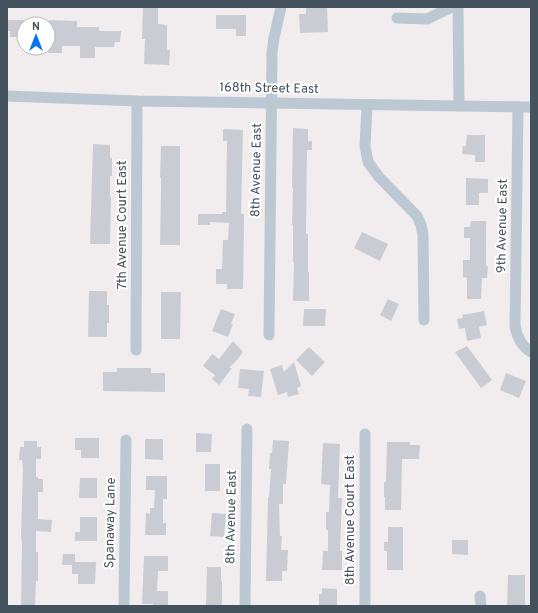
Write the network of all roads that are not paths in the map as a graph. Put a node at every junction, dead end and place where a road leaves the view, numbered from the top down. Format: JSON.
{"nodes":[{"id":1,"x":281,"y":7,"type":"edge"},
{"id":2,"x":452,"y":7,"type":"edge"},
{"id":3,"x":458,"y":7,"type":"edge"},
{"id":4,"x":397,"y":18,"type":"dead end"},
{"id":5,"x":7,"y":96,"type":"edge"},
{"id":6,"x":137,"y":100,"type":"junction"},
{"id":7,"x":272,"y":103,"type":"junction"},
{"id":8,"x":367,"y":105,"type":"junction"},
{"id":9,"x":459,"y":106,"type":"junction"},
{"id":10,"x":518,"y":107,"type":"junction"},
{"id":11,"x":531,"y":107,"type":"edge"},
{"id":12,"x":424,"y":320,"type":"dead end"},
{"id":13,"x":269,"y":335,"type":"dead end"},
{"id":14,"x":136,"y":350,"type":"dead end"},
{"id":15,"x":531,"y":352,"type":"edge"},
{"id":16,"x":247,"y":429,"type":"dead end"},
{"id":17,"x":365,"y":434,"type":"dead end"},
{"id":18,"x":126,"y":440,"type":"dead end"},
{"id":19,"x":124,"y":606,"type":"edge"},
{"id":20,"x":245,"y":606,"type":"edge"},
{"id":21,"x":365,"y":606,"type":"edge"}],
"edges":[{"from":1,"to":7,"type":"street","name":"8th Avenue East"},
{"from":2,"to":4,"type":"street"},
{"from":3,"to":9,"type":"street"},
{"from":5,"to":6,"type":"street","name":"168th Street East"},
{"from":6,"to":7,"type":"street","name":"168th Street East"},
{"from":6,"to":14,"type":"street","name":"7th Avenue Court East"},
{"from":7,"to":8,"type":"street","name":"168th Street East"},
{"from":7,"to":13,"type":"street","name":"8th Avenue East"},
{"from":8,"to":9,"type":"street","name":"168th Street East"},
{"from":8,"to":12,"type":"street"},
{"from":9,"to":10,"type":"street","name":"168th Street East"},
{"from":10,"to":11,"type":"street","name":"168th Street East"},
{"from":10,"to":15,"type":"street","name":"9th Avenue East"},
{"from":16,"to":20,"type":"street","name":"8th Avenue East"},
{"from":17,"to":21,"type":"street","name":"8th Avenue Court East"},
{"from":18,"to":19,"type":"street","name":"Spanaway Lane"}]}
